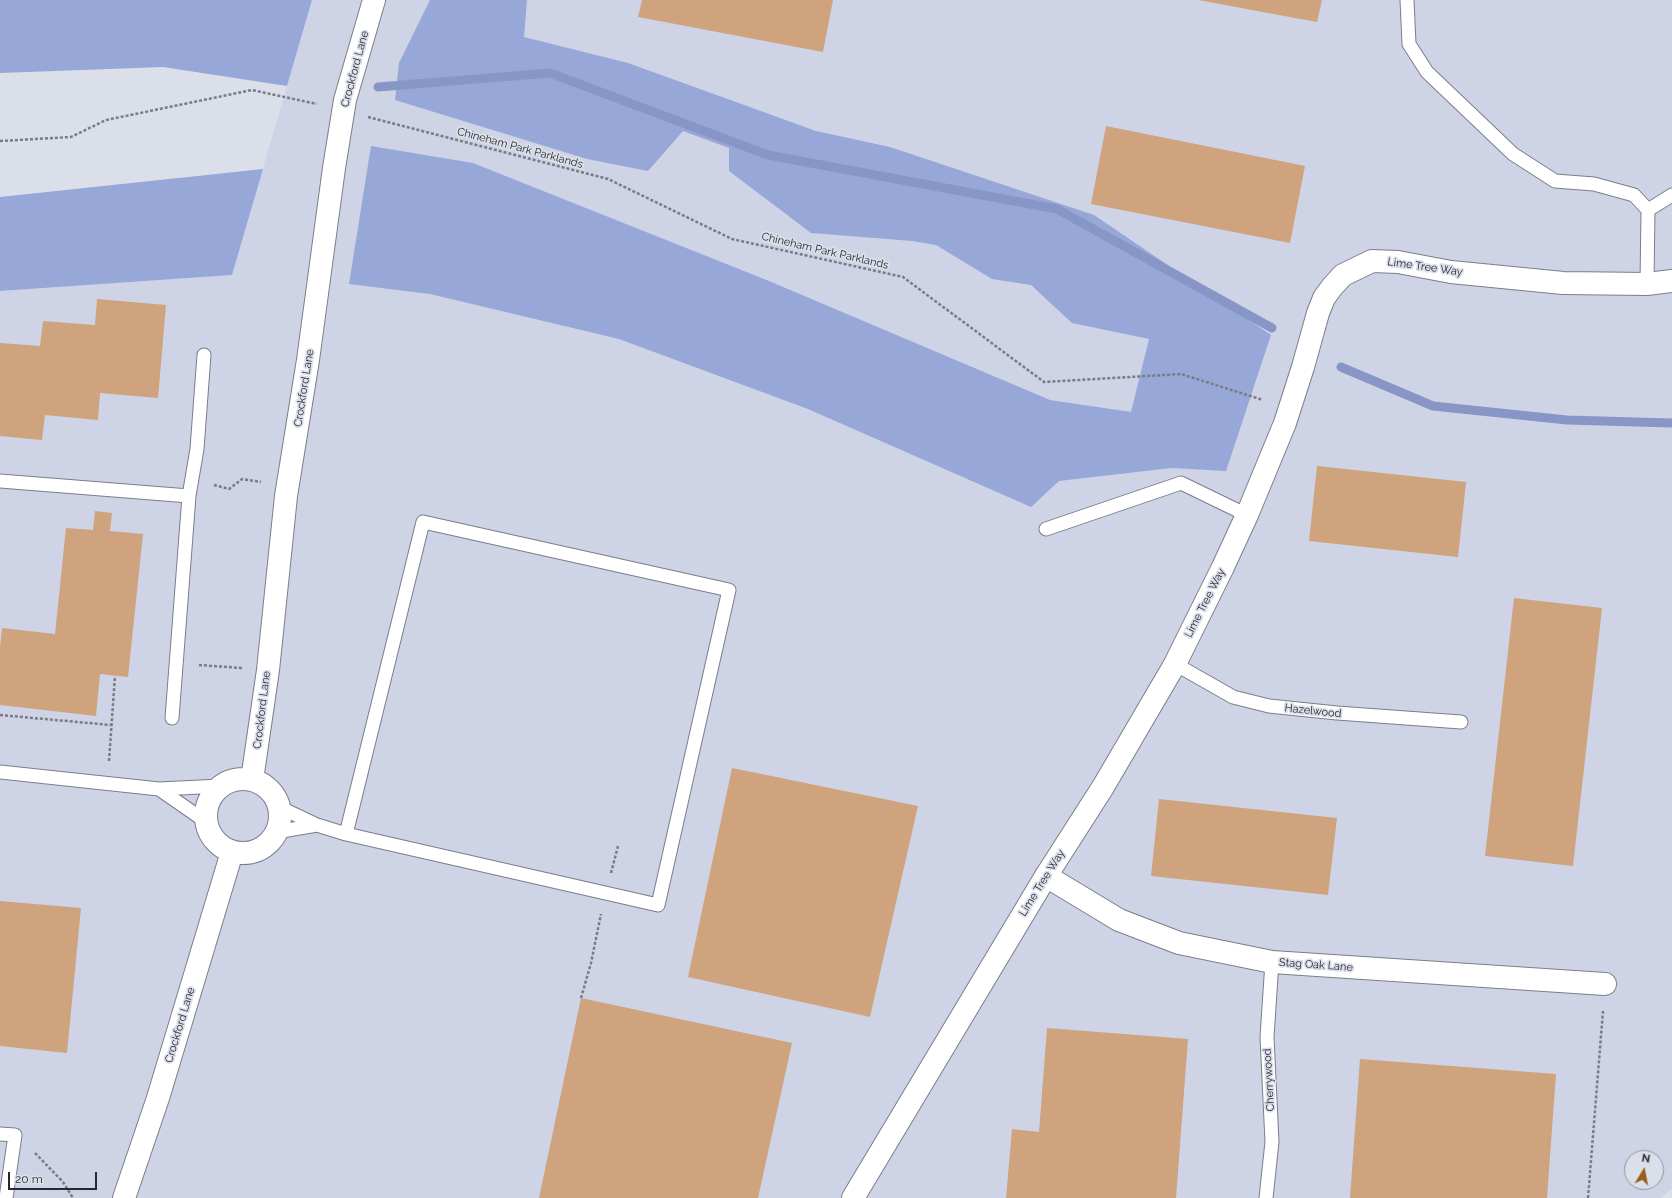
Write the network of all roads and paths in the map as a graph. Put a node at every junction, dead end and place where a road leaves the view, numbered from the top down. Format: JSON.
{"nodes":[{"id":1,"x":374,"y":0,"type":"edge"},
{"id":2,"x":1407,"y":0,"type":"edge"},
{"id":3,"x":320,"y":104,"type":"dead end"},
{"id":4,"x":366,"y":117,"type":"dead end"},
{"id":5,"x":0,"y":141,"type":"edge"},
{"id":6,"x":1672,"y":195,"type":"edge"},
{"id":7,"x":1648,"y":210,"type":"junction"},
{"id":8,"x":1672,"y":281,"type":"edge"},
{"id":9,"x":1647,"y":284,"type":"junction"},
{"id":10,"x":204,"y":355,"type":"dead end"},
{"id":11,"x":1263,"y":400,"type":"dead end"},
{"id":12,"x":193,"y":480,"type":"junction"},
{"id":13,"x":0,"y":481,"type":"edge"},
{"id":14,"x":266,"y":482,"type":"dead end"},
{"id":15,"x":189,"y":496,"type":"junction"},
{"id":16,"x":1247,"y":515,"type":"junction"},
{"id":17,"x":1046,"y":529,"type":"dead end"},
{"id":18,"x":176,"y":664,"type":"junction"},
{"id":19,"x":1175,"y":664,"type":"junction"},
{"id":20,"x":246,"y":668,"type":"dead end"},
{"id":21,"x":115,"y":676,"type":"dead end"},
{"id":22,"x":0,"y":715,"type":"edge"},
{"id":23,"x":172,"y":718,"type":"dead end"},
{"id":24,"x":1461,"y":722,"type":"dead end"},
{"id":25,"x":111,"y":725,"type":"junction"},
{"id":26,"x":0,"y":772,"type":"edge"},
{"id":27,"x":252,"y":780,"type":"junction"},
{"id":28,"x":107,"y":783,"type":"junction"},
{"id":29,"x":221,"y":786,"type":"junction"},
{"id":30,"x":159,"y":789,"type":"junction"},
{"id":31,"x":279,"y":807,"type":"junction"},
{"id":32,"x":206,"y":821,"type":"junction"},
{"id":33,"x":318,"y":825,"type":"junction"},
{"id":34,"x":276,"y":832,"type":"junction"},
{"id":35,"x":346,"y":834,"type":"junction"},
{"id":36,"x":618,"y":846,"type":"dead end"},
{"id":37,"x":232,"y":852,"type":"junction"},
{"id":38,"x":1046,"y":876,"type":"junction"},
{"id":39,"x":606,"y":892,"type":"junction"},
{"id":40,"x":1272,"y":962,"type":"junction"},
{"id":41,"x":1605,"y":984,"type":"joint"},
{"id":42,"x":581,"y":998,"type":"dead end"},
{"id":43,"x":0,"y":1134,"type":"edge"},
{"id":44,"x":15,"y":1135,"type":"junction"},
{"id":45,"x":6,"y":1198,"type":"edge"},
{"id":46,"x":73,"y":1198,"type":"edge"},
{"id":47,"x":124,"y":1198,"type":"edge"},
{"id":48,"x":853,"y":1198,"type":"edge"},
{"id":49,"x":1266,"y":1198,"type":"edge"},
{"id":50,"x":1588,"y":1198,"type":"edge"}],
"edges":[{"from":1,"to":27,"type":"street","name":"Crockford Lane"},
{"from":2,"to":7,"type":"lane"},
{"from":3,"to":5,"type":"path"},
{"from":4,"to":11,"type":"path","name":"Chineham Park Parklands"},
{"from":6,"to":7,"type":"lane"},
{"from":7,"to":9,"type":"lane"},
{"from":8,"to":9,"type":"street","name":"Lime Tree Way"},
{"from":9,"to":16,"type":"street","name":"Lime Tree Way"},
{"from":10,"to":12,"type":"lane"},
{"from":12,"to":14,"type":"path"},
{"from":12,"to":15,"type":"lane"},
{"from":13,"to":15,"type":"lane"},
{"from":15,"to":18,"type":"lane"},
{"from":16,"to":17,"type":"lane"},
{"from":16,"to":19,"type":"street","name":"Lime Tree Way"},
{"from":18,"to":20,"type":"path"},
{"from":18,"to":23,"type":"lane"},
{"from":19,"to":24,"type":"lane","name":"Hazelwood"},
{"from":19,"to":38,"type":"street","name":"Lime Tree Way"},
{"from":21,"to":25,"type":"path"},
{"from":22,"to":25,"type":"path"},
{"from":25,"to":28,"type":"path"},
{"from":26,"to":28,"type":"lane"},
{"from":27,"to":29,"type":"street"},
{"from":27,"to":31,"type":"street"},
{"from":28,"to":30,"type":"lane"},
{"from":29,"to":30,"type":"lane"},
{"from":29,"to":32,"type":"street"},
{"from":30,"to":32,"type":"lane"},
{"from":31,"to":33,"type":"lane"},
{"from":31,"to":34,"type":"street"},
{"from":32,"to":37,"type":"street"},
{"from":33,"to":34,"type":"lane"},
{"from":33,"to":35,"type":"lane"},
{"from":34,"to":37,"type":"street"},
{"from":35,"to":39,"type":"lane"},
{"from":35,"to":39,"type":"lane"},
{"from":36,"to":39,"type":"path"},
{"from":37,"to":47,"type":"street","name":"Crockford Lane"},
{"from":38,"to":40,"type":"street","name":"Stag Oak Lane"},
{"from":38,"to":48,"type":"street","name":"Lime Tree Way"},
{"from":39,"to":42,"type":"path"},
{"from":40,"to":41,"type":"street","name":"Stag Oak Lane"},
{"from":40,"to":49,"type":"lane","name":"Cherrywood"},
{"from":41,"to":50,"type":"path"},
{"from":43,"to":44,"type":"lane"},
{"from":44,"to":45,"type":"lane"},
{"from":44,"to":46,"type":"path"}]}
